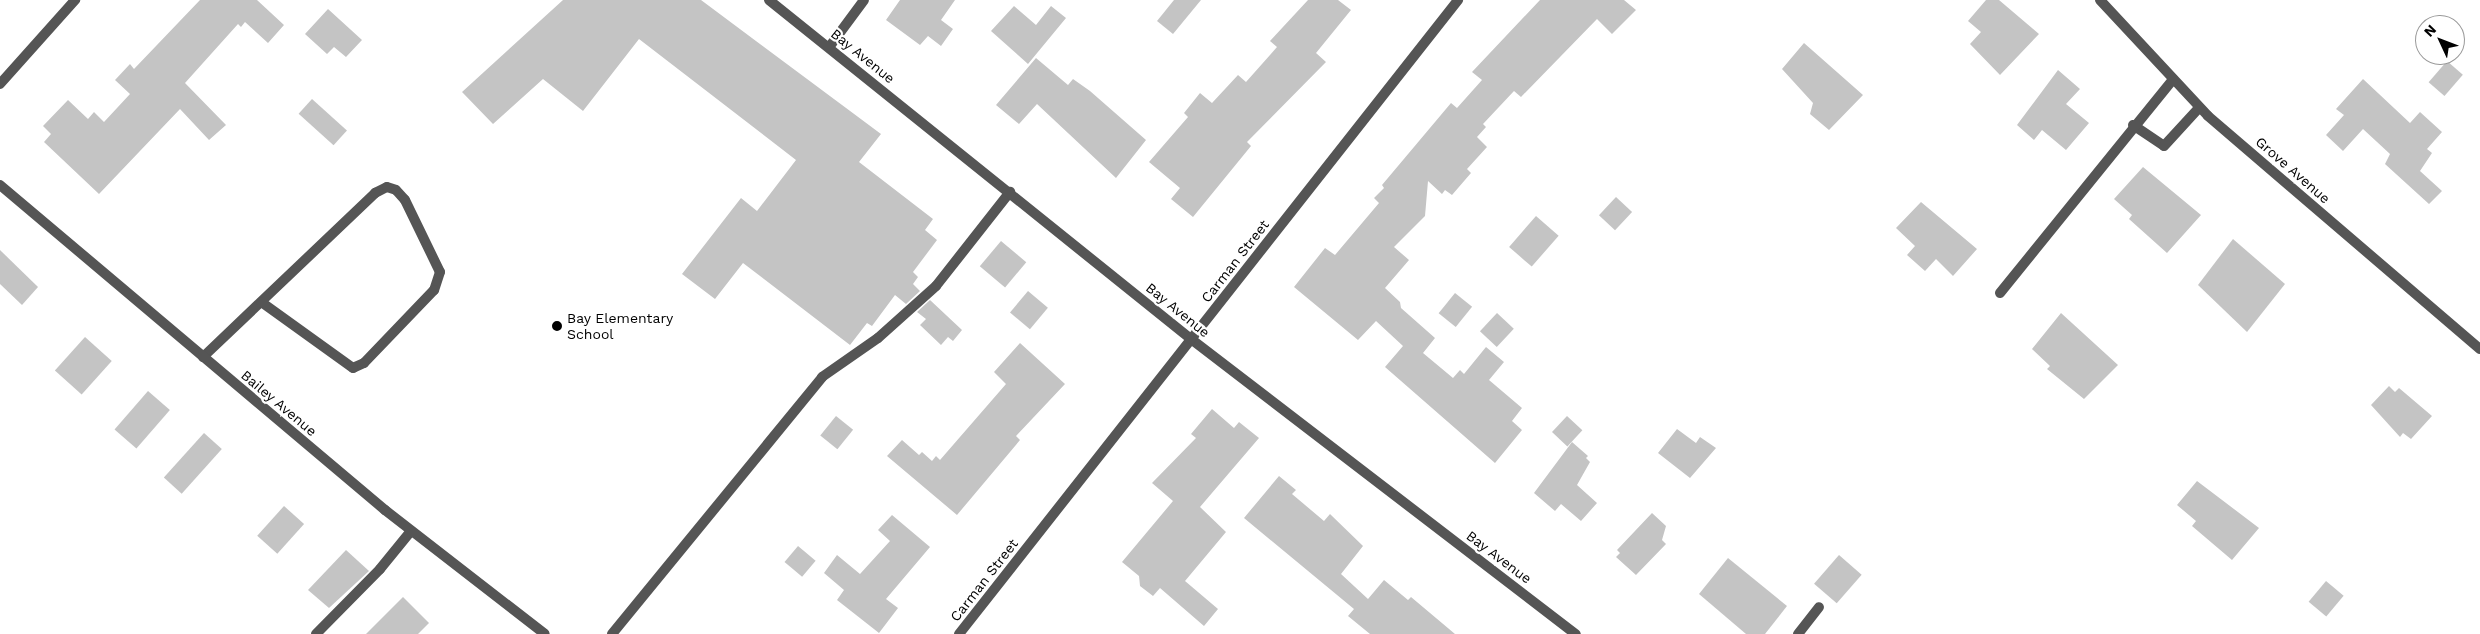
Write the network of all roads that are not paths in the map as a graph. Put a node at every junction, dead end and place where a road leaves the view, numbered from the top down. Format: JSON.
{"nodes":[{"id":1,"x":75,"y":0,"type":"edge"},
{"id":2,"x":769,"y":0,"type":"edge"},
{"id":3,"x":864,"y":0,"type":"edge"},
{"id":4,"x":1458,"y":0,"type":"edge"},
{"id":5,"x":2100,"y":0,"type":"edge"},
{"id":6,"x":830,"y":46,"type":"junction"},
{"id":7,"x":2173,"y":79,"type":"junction"},
{"id":8,"x":0,"y":84,"type":"edge"},
{"id":9,"x":2199,"y":108,"type":"junction"},
{"id":10,"x":2133,"y":125,"type":"junction"},
{"id":11,"x":0,"y":185,"type":"edge"},
{"id":12,"x":1010,"y":192,"type":"junction"},
{"id":13,"x":2000,"y":293,"type":"dead end"},
{"id":14,"x":261,"y":302,"type":"junction"},
{"id":15,"x":1191,"y":339,"type":"junction"},
{"id":16,"x":2480,"y":349,"type":"edge"},
{"id":17,"x":203,"y":357,"type":"junction"},
{"id":18,"x":411,"y":531,"type":"junction"},
{"id":19,"x":1819,"y":607,"type":"dead end"},
{"id":20,"x":316,"y":634,"type":"edge"},
{"id":21,"x":545,"y":634,"type":"edge"},
{"id":22,"x":612,"y":634,"type":"edge"},
{"id":23,"x":959,"y":634,"type":"edge"},
{"id":24,"x":1576,"y":634,"type":"edge"},
{"id":25,"x":1798,"y":634,"type":"edge"}],
"edges":[{"from":1,"to":8,"type":"street"},
{"from":2,"to":6,"type":"street","name":"Bay Avenue"},
{"from":3,"to":6,"type":"street"},
{"from":4,"to":15,"type":"street","name":"Carman Street"},
{"from":5,"to":7,"type":"street","name":"Grove Avenue"},
{"from":6,"to":12,"type":"street","name":"Bay Avenue"},
{"from":7,"to":9,"type":"street","name":"Grove Avenue"},
{"from":7,"to":10,"type":"street"},
{"from":9,"to":10,"type":"street"},
{"from":9,"to":16,"type":"street","name":"Grove Avenue"},
{"from":10,"to":13,"type":"street"},
{"from":11,"to":17,"type":"street","name":"Bailey Avenue"},
{"from":12,"to":15,"type":"street","name":"Bay Avenue"},
{"from":12,"to":22,"type":"street"},
{"from":14,"to":14,"type":"street"},
{"from":14,"to":17,"type":"street"},
{"from":15,"to":23,"type":"street","name":"Carman Street"},
{"from":15,"to":24,"type":"street","name":"Bay Avenue"},
{"from":17,"to":18,"type":"street","name":"Bailey Avenue"},
{"from":18,"to":20,"type":"street"},
{"from":18,"to":21,"type":"street","name":"Bailey Avenue"},
{"from":19,"to":25,"type":"street"}]}
